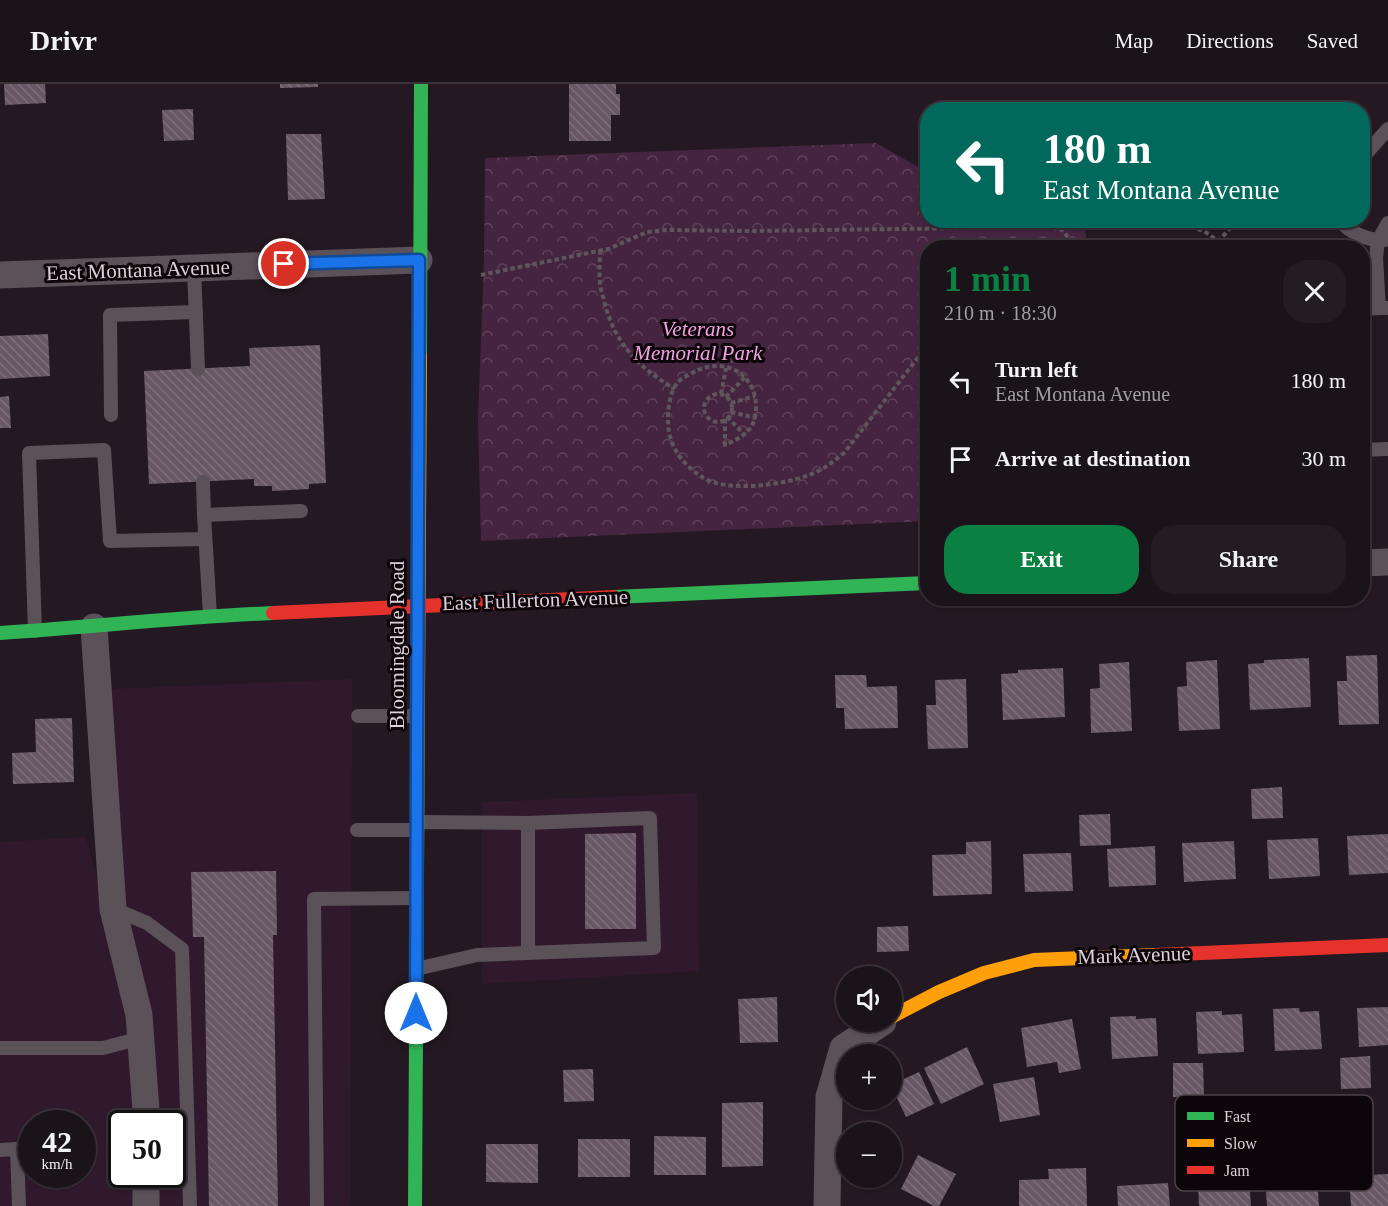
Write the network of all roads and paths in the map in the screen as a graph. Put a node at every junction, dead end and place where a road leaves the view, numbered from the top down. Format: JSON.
{"nodes":[{"id":1,"x":421,"y":84,"type":"edge"},
{"id":2,"x":1388,"y":129,"type":"edge"},
{"id":3,"x":1370,"y":149,"type":"edge"},
{"id":4,"x":1388,"y":223,"type":"edge"},
{"id":5,"x":974,"y":228,"type":"edge"},
{"id":6,"x":1053,"y":228,"type":"edge"},
{"id":7,"x":1192,"y":228,"type":"edge"},
{"id":8,"x":1230,"y":228,"type":"edge"},
{"id":9,"x":1346,"y":228,"type":"edge"},
{"id":10,"x":1071,"y":240,"type":"edge"},
{"id":11,"x":1216,"y":240,"type":"edge"},
{"id":12,"x":1220,"y":240,"type":"edge"},
{"id":13,"x":1383,"y":240,"type":"edge"},
{"id":14,"x":600,"y":250,"type":"junction"},
{"id":15,"x":419,"y":260,"type":"junction"},
{"id":16,"x":194,"y":268,"type":"junction"},
{"id":17,"x":0,"y":275,"type":"edge"},
{"id":18,"x":481,"y":275,"type":"dead end"},
{"id":19,"x":1383,"y":308,"type":"edge"},
{"id":20,"x":196,"y":312,"type":"junction"},
{"id":21,"x":920,"y":355,"type":"edge"},
{"id":22,"x":726,"y":368,"type":"junction"},
{"id":23,"x":198,"y":369,"type":"dead end"},
{"id":24,"x":746,"y":377,"type":"junction"},
{"id":25,"x":675,"y":389,"type":"junction"},
{"id":26,"x":721,"y":394,"type":"junction"},
{"id":27,"x":755,"y":396,"type":"junction"},
{"id":28,"x":726,"y":397,"type":"junction"},
{"id":29,"x":730,"y":403,"type":"junction"},
{"id":30,"x":730,"y":412,"type":"junction"},
{"id":31,"x":111,"y":415,"type":"dead end"},
{"id":32,"x":726,"y":418,"type":"junction"},
{"id":33,"x":756,"y":418,"type":"junction"},
{"id":34,"x":745,"y":435,"type":"junction"},
{"id":35,"x":1388,"y":449,"type":"edge"},
{"id":36,"x":1370,"y":450,"type":"edge"},
{"id":37,"x":203,"y":482,"type":"dead end"},
{"id":38,"x":301,"y":511,"type":"dead end"},
{"id":39,"x":204,"y":515,"type":"junction"},
{"id":40,"x":205,"y":539,"type":"junction"},
{"id":41,"x":1388,"y":562,"type":"edge"},
{"id":42,"x":1370,"y":563,"type":"edge"},
{"id":43,"x":920,"y":583,"type":"edge"},
{"id":44,"x":419,"y":605,"type":"junction"},
{"id":45,"x":210,"y":616,"type":"junction"},
{"id":46,"x":94,"y":627,"type":"junction"},
{"id":47,"x":35,"y":631,"type":"junction"},
{"id":48,"x":0,"y":633,"type":"edge"},
{"id":49,"x":358,"y":716,"type":"dead end"},
{"id":50,"x":418,"y":716,"type":"junction"},
{"id":51,"x":528,"y":823,"type":"junction"},
{"id":52,"x":417,"y":826,"type":"junction"},
{"id":53,"x":357,"y":830,"type":"dead end"},
{"id":54,"x":417,"y":898,"type":"junction"},
{"id":55,"x":113,"y":909,"type":"junction"},
{"id":56,"x":1388,"y":945,"type":"edge"},
{"id":57,"x":528,"y":952,"type":"junction"},
{"id":58,"x":416,"y":969,"type":"junction"},
{"id":59,"x":902,"y":1011,"type":"edge"},
{"id":60,"x":868,"y":1032,"type":"edge"},
{"id":61,"x":141,"y":1038,"type":"junction"},
{"id":62,"x":0,"y":1048,"type":"edge"},
{"id":63,"x":146,"y":1110,"type":"edge"},
{"id":64,"x":0,"y":1150,"type":"edge"},
{"id":65,"x":146,"y":1188,"type":"edge"},
{"id":66,"x":19,"y":1206,"type":"edge"},
{"id":67,"x":146,"y":1206,"type":"edge"},
{"id":68,"x":190,"y":1206,"type":"edge"},
{"id":69,"x":316,"y":1206,"type":"edge"},
{"id":70,"x":415,"y":1206,"type":"edge"},
{"id":71,"x":827,"y":1206,"type":"edge"}],
"edges":[{"from":1,"to":15,"type":"street","name":"Bloomingdale Road"},
{"from":2,"to":3,"type":"lane"},
{"from":4,"to":13,"type":"lane"},
{"from":5,"to":14,"type":"path"},
{"from":6,"to":10,"type":"path"},
{"from":7,"to":11,"type":"path"},
{"from":8,"to":12,"type":"path"},
{"from":9,"to":13,"type":"lane"},
{"from":13,"to":19,"type":"lane"},
{"from":14,"to":18,"type":"path"},
{"from":14,"to":25,"type":"path"},
{"from":15,"to":16,"type":"street","name":"East Montana Avenue"},
{"from":15,"to":44,"type":"street","name":"Bloomingdale Road"},
{"from":16,"to":17,"type":"street","name":"East Montana Avenue"},
{"from":16,"to":20,"type":"lane"},
{"from":20,"to":23,"type":"lane"},
{"from":20,"to":31,"type":"lane"},
{"from":21,"to":25,"type":"path"},
{"from":22,"to":24,"type":"path"},
{"from":22,"to":25,"type":"path"},
{"from":22,"to":26,"type":"path"},
{"from":24,"to":27,"type":"path"},
{"from":24,"to":28,"type":"path"},
{"from":26,"to":28,"type":"path"},
{"from":26,"to":32,"type":"path"},
{"from":27,"to":29,"type":"path"},
{"from":27,"to":33,"type":"path"},
{"from":28,"to":29,"type":"path"},
{"from":29,"to":30,"type":"path"},
{"from":30,"to":32,"type":"path"},
{"from":30,"to":33,"type":"path"},
{"from":32,"to":34,"type":"path"},
{"from":32,"to":34,"type":"path"},
{"from":33,"to":34,"type":"path"},
{"from":35,"to":36,"type":"lane"},
{"from":37,"to":39,"type":"lane"},
{"from":38,"to":39,"type":"lane"},
{"from":39,"to":40,"type":"lane"},
{"from":40,"to":45,"type":"lane"},
{"from":40,"to":47,"type":"lane"},
{"from":41,"to":42,"type":"street"},
{"from":43,"to":44,"type":"street","name":"East Fullerton Avenue"},
{"from":44,"to":45,"type":"street","name":"East Fullerton Avenue"},
{"from":44,"to":50,"type":"street","name":"Bloomingdale Road"},
{"from":45,"to":46,"type":"street","name":"East Fullerton Avenue"},
{"from":46,"to":47,"type":"street","name":"East Fullerton Avenue"},
{"from":46,"to":55,"type":"street"},
{"from":47,"to":48,"type":"street","name":"East Fullerton Avenue"},
{"from":49,"to":50,"type":"lane"},
{"from":50,"to":52,"type":"street","name":"Bloomingdale Road"},
{"from":51,"to":52,"type":"lane"},
{"from":51,"to":57,"type":"lane"},
{"from":51,"to":57,"type":"lane"},
{"from":52,"to":53,"type":"lane"},
{"from":52,"to":54,"type":"street","name":"Bloomingdale Road"},
{"from":54,"to":58,"type":"street","name":"Bloomingdale Road"},
{"from":54,"to":69,"type":"lane"},
{"from":55,"to":61,"type":"street"},
{"from":55,"to":68,"type":"lane"},
{"from":56,"to":59,"type":"street","name":"Mark Avenue"},
{"from":57,"to":58,"type":"lane"},
{"from":58,"to":70,"type":"street","name":"Bloomingdale Road"},
{"from":60,"to":71,"type":"street"},
{"from":61,"to":62,"type":"lane"},
{"from":61,"to":63,"type":"street"},
{"from":64,"to":66,"type":"lane"},
{"from":65,"to":67,"type":"street"}]}
